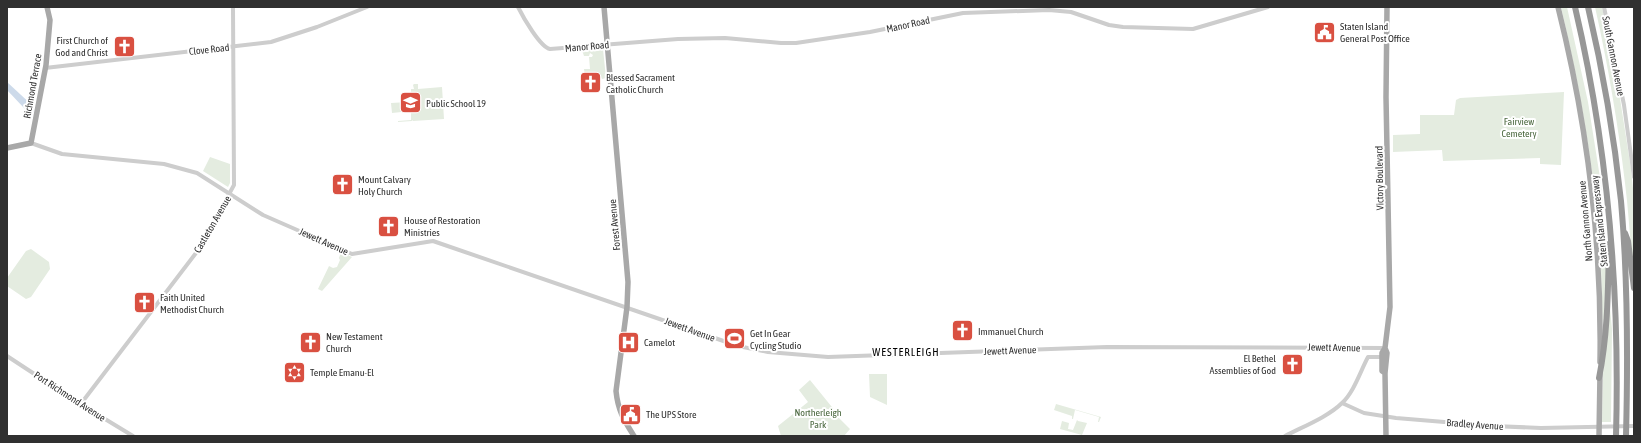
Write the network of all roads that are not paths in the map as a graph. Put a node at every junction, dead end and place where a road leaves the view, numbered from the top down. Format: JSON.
{"nodes":[{"id":1,"x":47,"y":7,"type":"edge"},
{"id":2,"x":232,"y":7,"type":"edge"},
{"id":3,"x":367,"y":7,"type":"edge"},
{"id":4,"x":518,"y":7,"type":"edge"},
{"id":5,"x":604,"y":7,"type":"edge"},
{"id":6,"x":1268,"y":7,"type":"edge"},
{"id":7,"x":1386,"y":7,"type":"edge"},
{"id":8,"x":1558,"y":7,"type":"edge"},
{"id":9,"x":1575,"y":7,"type":"edge"},
{"id":10,"x":1588,"y":7,"type":"edge"},
{"id":11,"x":1604,"y":7,"type":"edge"},
{"id":12,"x":607,"y":45,"type":"junction"},
{"id":13,"x":233,"y":46,"type":"junction"},
{"id":14,"x":45,"y":68,"type":"junction"},
{"id":15,"x":31,"y":144,"type":"junction"},
{"id":16,"x":7,"y":148,"type":"edge"},
{"id":17,"x":1634,"y":177,"type":"edge"},
{"id":18,"x":230,"y":194,"type":"junction"},
{"id":19,"x":1609,"y":217,"type":"junction"},
{"id":20,"x":1622,"y":225,"type":"junction"},
{"id":21,"x":1634,"y":288,"type":"edge"},
{"id":22,"x":627,"y":307,"type":"junction"},
{"id":23,"x":1385,"y":348,"type":"junction"},
{"id":24,"x":7,"y":356,"type":"edge"},
{"id":25,"x":1382,"y":357,"type":"junction"},
{"id":26,"x":1385,"y":373,"type":"junction"},
{"id":27,"x":1600,"y":378,"type":"junction"},
{"id":28,"x":1342,"y":403,"type":"junction"},
{"id":29,"x":82,"y":405,"type":"junction"},
{"id":30,"x":1386,"y":416,"type":"junction"},
{"id":31,"x":1634,"y":426,"type":"edge"},
{"id":32,"x":1599,"y":427,"type":"junction"},
{"id":33,"x":133,"y":436,"type":"edge"},
{"id":34,"x":634,"y":436,"type":"edge"},
{"id":35,"x":1285,"y":436,"type":"edge"},
{"id":36,"x":1386,"y":436,"type":"edge"},
{"id":37,"x":1599,"y":436,"type":"edge"},
{"id":38,"x":1616,"y":436,"type":"edge"},
{"id":39,"x":1626,"y":436,"type":"edge"}],
"edges":[{"from":1,"to":14,"type":"main road","name":"Richmond Terrace"},
{"from":2,"to":13,"type":"street","name":"Castleton Avenue"},
{"from":3,"to":13,"type":"street","name":"Clove Road"},
{"from":4,"to":12,"type":"street","name":"Manor Road"},
{"from":5,"to":12,"type":"main road","name":"Forest Avenue"},
{"from":6,"to":12,"type":"street","name":"Manor Road"},
{"from":7,"to":23,"type":"main road","name":"Victory Boulevard"},
{"from":8,"to":27,"type":"main road","name":"North Gannon Avenue"},
{"from":9,"to":19,"type":"highway","name":"Staten Island Expressway"},
{"from":10,"to":20,"type":"highway"},
{"from":11,"to":17,"type":"street","name":"South Gannon Avenue"},
{"from":12,"to":22,"type":"main road","name":"Forest Avenue"},
{"from":13,"to":14,"type":"street","name":"Clove Road"},
{"from":13,"to":18,"type":"street","name":"Castleton Avenue"},
{"from":14,"to":15,"type":"main road","name":"Richmond Terrace"},
{"from":15,"to":16,"type":"main road"},
{"from":15,"to":18,"type":"street","name":"Jewett Avenue"},
{"from":18,"to":22,"type":"street","name":"Jewett Avenue"},
{"from":18,"to":29,"type":"street","name":"Castleton Avenue"},
{"from":19,"to":27,"type":"highway"},
{"from":19,"to":38,"type":"highway","name":"Staten Island Expressway"},
{"from":20,"to":21,"type":"highway"},
{"from":20,"to":39,"type":"highway"},
{"from":22,"to":23,"type":"street","name":"Jewett Avenue"},
{"from":22,"to":34,"type":"main road","name":"Forest Avenue"},
{"from":23,"to":25,"type":"main road","name":"Victory Boulevard"},
{"from":23,"to":26,"type":"main road","name":"Victory Boulevard"},
{"from":24,"to":29,"type":"street","name":"Port Richmond Avenue"},
{"from":25,"to":26,"type":"main road","name":"Victory Boulevard"},
{"from":25,"to":28,"type":"street"},
{"from":26,"to":30,"type":"main road","name":"Victory Boulevard"},
{"from":27,"to":32,"type":"main road","name":"North Gannon Avenue"},
{"from":28,"to":30,"type":"street","name":"Bradley Avenue"},
{"from":28,"to":35,"type":"street"},
{"from":29,"to":33,"type":"street","name":"Port Richmond Avenue"},
{"from":30,"to":32,"type":"street","name":"Bradley Avenue"},
{"from":30,"to":36,"type":"main road","name":"Victory Boulevard"},
{"from":31,"to":32,"type":"street","name":"Bradley Avenue"},
{"from":32,"to":37,"type":"main road","name":"North Gannon Avenue"}]}
